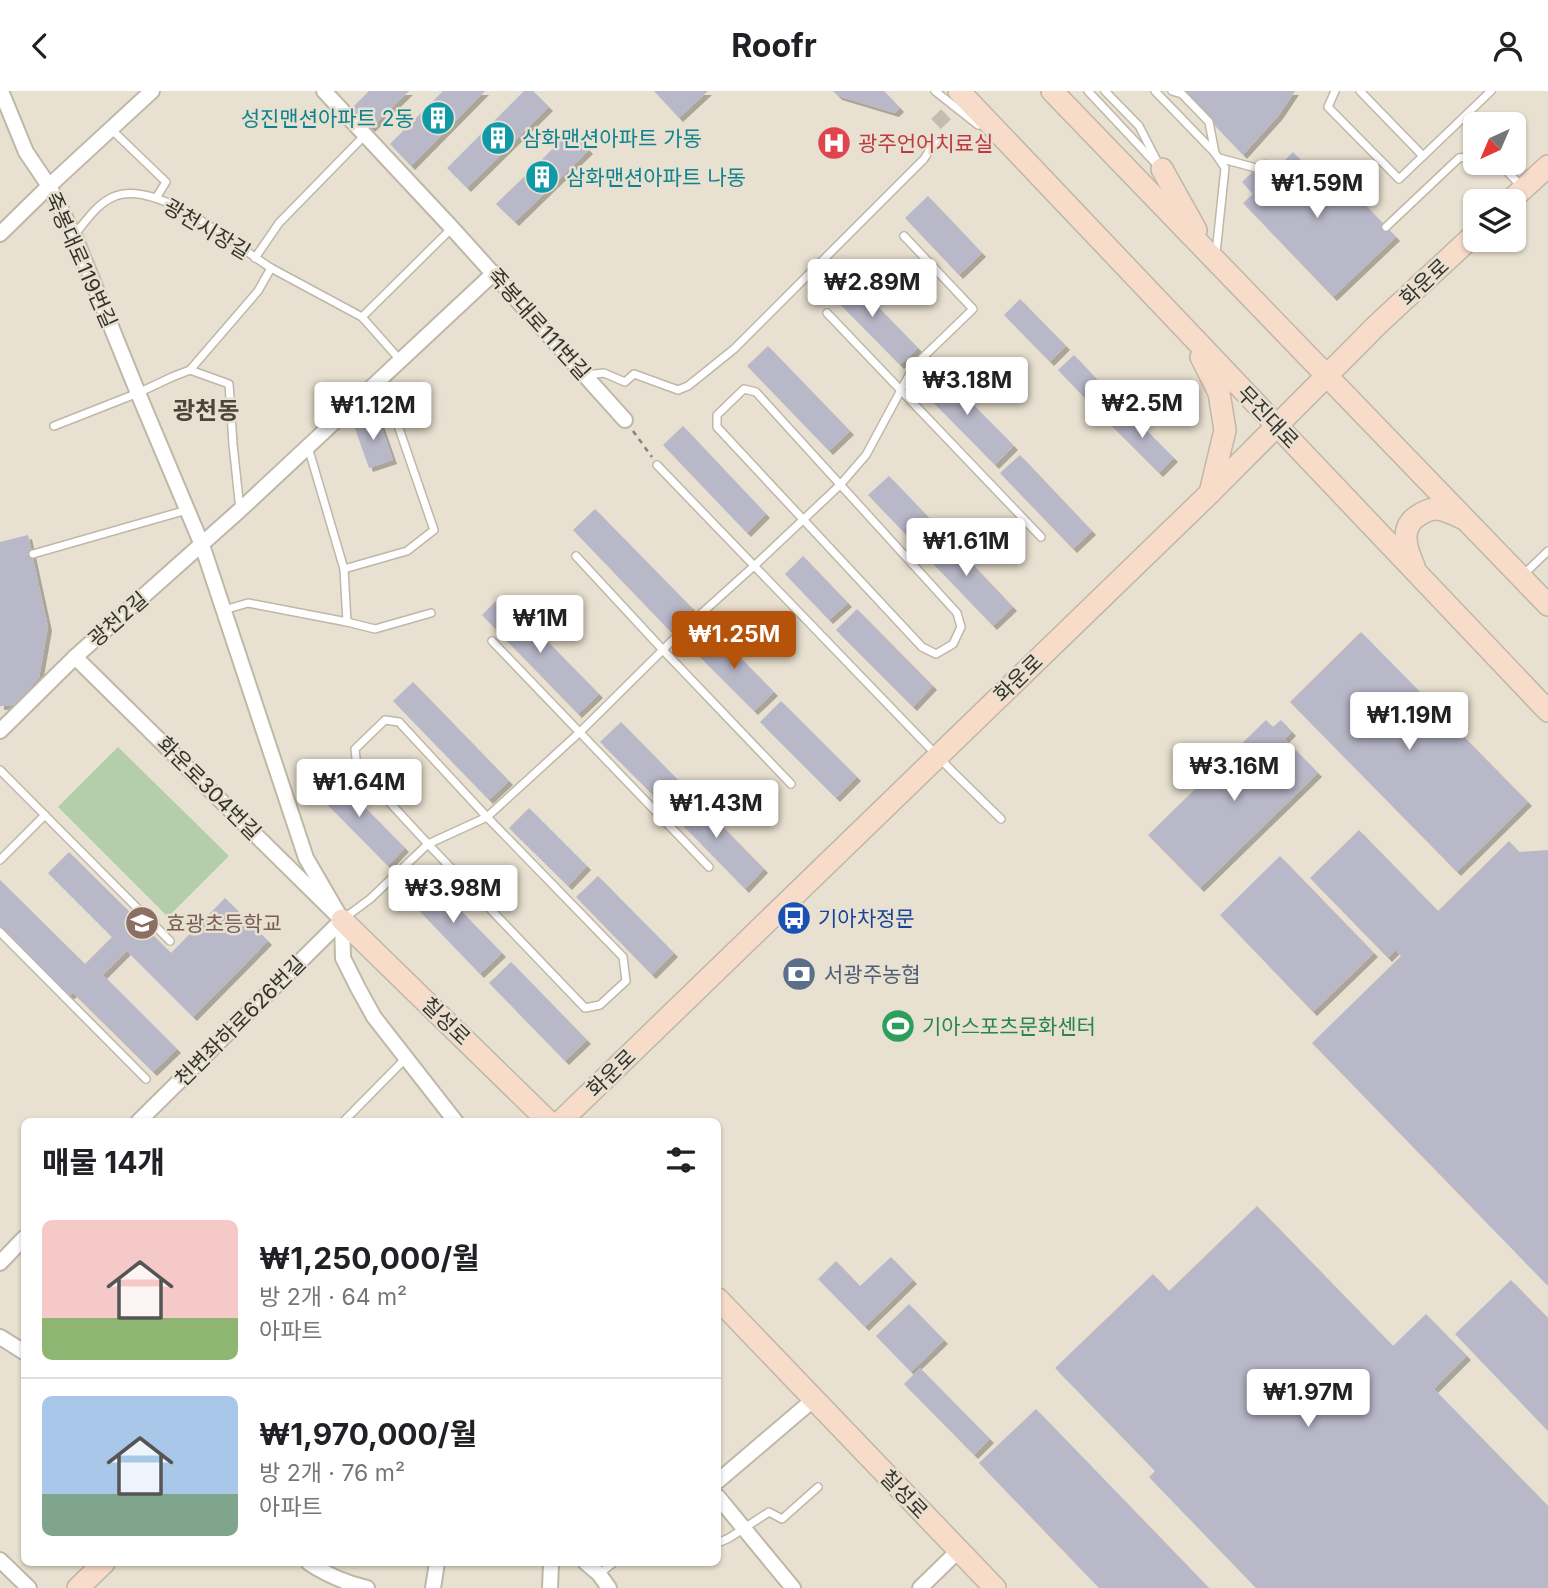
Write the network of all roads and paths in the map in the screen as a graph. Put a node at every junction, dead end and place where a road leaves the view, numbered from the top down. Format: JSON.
{"nodes":[{"id":1,"x":1,"y":91,"type":"edge"},
{"id":2,"x":324,"y":91,"type":"edge"},
{"id":3,"x":934,"y":91,"type":"edge"},
{"id":4,"x":959,"y":91,"type":"edge"},
{"id":5,"x":1052,"y":91,"type":"edge"},
{"id":6,"x":1088,"y":91,"type":"edge"},
{"id":7,"x":1105,"y":91,"type":"edge"},
{"id":8,"x":1155,"y":91,"type":"edge"},
{"id":9,"x":1172,"y":91,"type":"edge"},
{"id":10,"x":1335,"y":91,"type":"edge"},
{"id":11,"x":1360,"y":91,"type":"edge"},
{"id":12,"x":1491,"y":91,"type":"edge"},
{"id":13,"x":145,"y":93,"type":"edge"},
{"id":14,"x":112,"y":130,"type":"junction"},
{"id":15,"x":366,"y":134,"type":"junction"},
{"id":16,"x":936,"y":140,"type":"dead end"},
{"id":17,"x":1217,"y":156,"type":"junction"},
{"id":18,"x":1423,"y":156,"type":"junction"},
{"id":19,"x":1463,"y":158,"type":"edge"},
{"id":20,"x":1026,"y":161,"type":"junction"},
{"id":21,"x":1548,"y":166,"type":"edge"},
{"id":22,"x":1256,"y":168,"type":"dead end"},
{"id":23,"x":1162,"y":169,"type":"junction"},
{"id":24,"x":49,"y":186,"type":"junction"},
{"id":25,"x":1523,"y":189,"type":"edge"},
{"id":26,"x":156,"y":198,"type":"junction"},
{"id":27,"x":1387,"y":227,"type":"dead end"},
{"id":28,"x":452,"y":228,"type":"junction"},
{"id":29,"x":0,"y":235,"type":"edge"},
{"id":30,"x":74,"y":235,"type":"junction"},
{"id":31,"x":904,"y":236,"type":"dead end"},
{"id":32,"x":1463,"y":245,"type":"edge"},
{"id":33,"x":255,"y":258,"type":"junction"},
{"id":34,"x":1213,"y":258,"type":"junction"},
{"id":35,"x":271,"y":268,"type":"junction"},
{"id":36,"x":494,"y":273,"type":"junction"},
{"id":37,"x":827,"y":313,"type":"dead end"},
{"id":38,"x":362,"y":317,"type":"junction"},
{"id":39,"x":1191,"y":337,"type":"junction"},
{"id":40,"x":401,"y":361,"type":"junction"},
{"id":41,"x":190,"y":370,"type":"junction"},
{"id":42,"x":585,"y":375,"type":"junction"},
{"id":43,"x":1327,"y":375,"type":"junction"},
{"id":44,"x":382,"y":379,"type":"junction"},
{"id":45,"x":901,"y":392,"type":"junction"},
{"id":46,"x":138,"y":393,"type":"junction"},
{"id":47,"x":625,"y":420,"type":"joint"},
{"id":48,"x":54,"y":426,"type":"dead end"},
{"id":49,"x":1276,"y":426,"type":"junction"},
{"id":50,"x":308,"y":447,"type":"junction"},
{"id":51,"x":657,"y":465,"type":"joint"},
{"id":52,"x":840,"y":485,"type":"junction"},
{"id":53,"x":1210,"y":493,"type":"junction"},
{"id":54,"x":187,"y":510,"type":"junction"},
{"id":55,"x":240,"y":510,"type":"junction"},
{"id":56,"x":803,"y":520,"type":"junction"},
{"id":57,"x":1467,"y":521,"type":"junction"},
{"id":58,"x":1041,"y":537,"type":"dead end"},
{"id":59,"x":202,"y":545,"type":"junction"},
{"id":60,"x":1548,"y":551,"type":"edge"},
{"id":61,"x":33,"y":554,"type":"dead end"},
{"id":62,"x":576,"y":556,"type":"dead end"},
{"id":63,"x":754,"y":566,"type":"junction"},
{"id":64,"x":344,"y":569,"type":"junction"},
{"id":65,"x":1419,"y":575,"type":"junction"},
{"id":66,"x":1521,"y":577,"type":"junction"},
{"id":67,"x":1548,"y":605,"type":"edge"},
{"id":68,"x":224,"y":610,"type":"junction"},
{"id":69,"x":431,"y":613,"type":"dead end"},
{"id":70,"x":347,"y":621,"type":"junction"},
{"id":71,"x":492,"y":641,"type":"dead end"},
{"id":72,"x":663,"y":650,"type":"junction"},
{"id":73,"x":75,"y":657,"type":"junction"},
{"id":74,"x":1548,"y":711,"type":"edge"},
{"id":75,"x":0,"y":731,"type":"edge"},
{"id":76,"x":580,"y":732,"type":"junction"},
{"id":77,"x":938,"y":756,"type":"junction"},
{"id":78,"x":0,"y":770,"type":"edge"},
{"id":79,"x":791,"y":783,"type":"dead end"},
{"id":80,"x":45,"y":815,"type":"junction"},
{"id":81,"x":487,"y":817,"type":"junction"},
{"id":82,"x":1001,"y":819,"type":"dead end"},
{"id":83,"x":428,"y":844,"type":"junction"},
{"id":84,"x":0,"y":860,"type":"edge"},
{"id":85,"x":709,"y":867,"type":"dead end"},
{"id":86,"x":342,"y":920,"type":"junction"},
{"id":87,"x":0,"y":932,"type":"edge"},
{"id":88,"x":170,"y":941,"type":"dead end"},
{"id":89,"x":406,"y":1058,"type":"junction"},
{"id":90,"x":146,"y":1079,"type":"dead end"},
{"id":91,"x":142,"y":1118,"type":"edge"},
{"id":92,"x":347,"y":1118,"type":"edge"},
{"id":93,"x":453,"y":1118,"type":"edge"},
{"id":94,"x":545,"y":1118,"type":"edge"},
{"id":95,"x":564,"y":1118,"type":"edge"},
{"id":96,"x":21,"y":1240,"type":"edge"},
{"id":97,"x":2,"y":1255,"type":"edge"},
{"id":98,"x":721,"y":1302,"type":"edge"},
{"id":99,"x":0,"y":1337,"type":"edge"},
{"id":100,"x":21,"y":1350,"type":"edge"},
{"id":101,"x":813,"y":1400,"type":"junction"},
{"id":102,"x":721,"y":1478,"type":"edge"},
{"id":103,"x":818,"y":1487,"type":"dead end"},
{"id":104,"x":721,"y":1501,"type":"edge"},
{"id":105,"x":743,"y":1528,"type":"junction"},
{"id":106,"x":721,"y":1542,"type":"edge"},
{"id":107,"x":959,"y":1550,"type":"junction"},
{"id":108,"x":0,"y":1560,"type":"edge"},
{"id":109,"x":101,"y":1566,"type":"edge"},
{"id":110,"x":314,"y":1566,"type":"edge"},
{"id":111,"x":437,"y":1566,"type":"edge"},
{"id":112,"x":551,"y":1566,"type":"edge"},
{"id":113,"x":590,"y":1566,"type":"edge"},
{"id":114,"x":609,"y":1566,"type":"edge"},
{"id":115,"x":326,"y":1574,"type":"junction"},
{"id":116,"x":599,"y":1574,"type":"junction"},
{"id":117,"x":29,"y":1588,"type":"edge"},
{"id":118,"x":78,"y":1588,"type":"edge"},
{"id":119,"x":318,"y":1588,"type":"edge"},
{"id":120,"x":367,"y":1588,"type":"edge"},
{"id":121,"x":433,"y":1588,"type":"edge"},
{"id":122,"x":550,"y":1588,"type":"edge"},
{"id":123,"x":609,"y":1588,"type":"edge"},
{"id":124,"x":793,"y":1588,"type":"edge"},
{"id":125,"x":920,"y":1588,"type":"edge"},
{"id":126,"x":995,"y":1588,"type":"edge"}],
"edges":[{"from":1,"to":24,"type":"street","name":"죽봉대로119번길"},
{"from":2,"to":15,"type":"street","name":"죽봉대로111번길"},
{"from":3,"to":20,"type":"lane"},
{"from":4,"to":20,"type":"street","name":"무진대로"},
{"from":5,"to":34,"type":"street"},
{"from":6,"to":23,"type":"lane"},
{"from":7,"to":23,"type":"lane"},
{"from":8,"to":17,"type":"lane"},
{"from":9,"to":17,"type":"lane"},
{"from":10,"to":18,"type":"lane"},
{"from":11,"to":18,"type":"lane"},
{"from":12,"to":18,"type":"lane"},
{"from":13,"to":14,"type":"street"},
{"from":14,"to":24,"type":"street"},
{"from":14,"to":26,"type":"lane"},
{"from":15,"to":28,"type":"street","name":"죽봉대로111번길"},
{"from":15,"to":33,"type":"lane"},
{"from":16,"to":42,"type":"lane"},
{"from":17,"to":22,"type":"lane"},
{"from":17,"to":34,"type":"lane"},
{"from":19,"to":27,"type":"lane"},
{"from":20,"to":39,"type":"street","name":"무진대로"},
{"from":21,"to":25,"type":"street"},
{"from":23,"to":34,"type":"street"},
{"from":24,"to":29,"type":"street"},
{"from":24,"to":30,"type":"street","name":"죽봉대로119번길"},
{"from":26,"to":30,"type":"lane","name":"광천시장길"},
{"from":26,"to":33,"type":"lane","name":"광천시장길"},
{"from":28,"to":36,"type":"street","name":"죽봉대로111번길"},
{"from":28,"to":38,"type":"lane"},
{"from":30,"to":46,"type":"street","name":"죽봉대로119번길"},
{"from":31,"to":45,"type":"lane"},
{"from":32,"to":43,"type":"street","name":"화운로"},
{"from":33,"to":35,"type":"lane","name":"광천시장길"},
{"from":34,"to":43,"type":"street"},
{"from":35,"to":38,"type":"lane","name":"광천시장길"},
{"from":35,"to":41,"type":"lane","name":"광천시장길"},
{"from":36,"to":40,"type":"street","name":"광천2길"},
{"from":36,"to":42,"type":"street","name":"죽봉대로111번길"},
{"from":37,"to":45,"type":"lane"},
{"from":38,"to":40,"type":"lane","name":"광천시장길"},
{"from":39,"to":49,"type":"street","name":"무진대로"},
{"from":39,"to":53,"type":"street"},
{"from":40,"to":44,"type":"street","name":"광천2길"},
{"from":41,"to":46,"type":"lane","name":"광천시장길"},
{"from":41,"to":55,"type":"lane"},
{"from":42,"to":47,"type":"street","name":"죽봉대로111번길"},
{"from":43,"to":49,"type":"street","name":"화운로"},
{"from":43,"to":57,"type":"street"},
{"from":44,"to":50,"type":"street","name":"광천2길"},
{"from":44,"to":64,"type":"lane"},
{"from":45,"to":52,"type":"lane"},
{"from":45,"to":58,"type":"lane"},
{"from":46,"to":48,"type":"lane"},
{"from":46,"to":54,"type":"street","name":"죽봉대로119번길"},
{"from":47,"to":51,"type":"path"},
{"from":49,"to":53,"type":"street","name":"화운로"},
{"from":49,"to":65,"type":"street","name":"무진대로"},
{"from":50,"to":55,"type":"street","name":"광천2길"},
{"from":50,"to":64,"type":"lane"},
{"from":51,"to":63,"type":"lane"},
{"from":52,"to":56,"type":"lane"},
{"from":52,"to":56,"type":"lane"},
{"from":52,"to":56,"type":"lane"},
{"from":53,"to":77,"type":"street","name":"화운로"},
{"from":54,"to":59,"type":"street","name":"죽봉대로119번길"},
{"from":54,"to":61,"type":"lane"},
{"from":55,"to":59,"type":"street","name":"광천2길"},
{"from":56,"to":63,"type":"lane"},
{"from":57,"to":65,"type":"street"},
{"from":57,"to":66,"type":"street"},
{"from":59,"to":68,"type":"street","name":"화운로304번길"},
{"from":59,"to":73,"type":"street","name":"광천2길"},
{"from":60,"to":66,"type":"lane"},
{"from":62,"to":72,"type":"lane"},
{"from":63,"to":72,"type":"lane"},
{"from":63,"to":77,"type":"lane"},
{"from":64,"to":70,"type":"lane"},
{"from":65,"to":74,"type":"street","name":"무진대로"},
{"from":66,"to":67,"type":"street"},
{"from":68,"to":70,"type":"lane"},
{"from":68,"to":86,"type":"street","name":"화운로304번길"},
{"from":69,"to":70,"type":"lane"},
{"from":71,"to":76,"type":"lane"},
{"from":72,"to":76,"type":"lane"},
{"from":72,"to":79,"type":"lane"},
{"from":73,"to":75,"type":"street","name":"광천2길"},
{"from":73,"to":86,"type":"street","name":"화운로304번길"},
{"from":76,"to":81,"type":"lane"},
{"from":76,"to":85,"type":"lane"},
{"from":77,"to":82,"type":"lane"},
{"from":77,"to":95,"type":"street","name":"화운로"},
{"from":78,"to":80,"type":"lane"},
{"from":80,"to":84,"type":"lane"},
{"from":80,"to":88,"type":"lane"},
{"from":81,"to":83,"type":"lane"},
{"from":81,"to":83,"type":"lane"},
{"from":81,"to":83,"type":"lane"},
{"from":83,"to":86,"type":"lane"},
{"from":86,"to":89,"type":"street","name":"화운로304번길"},
{"from":86,"to":91,"type":"street","name":"천변좌하로626번길"},
{"from":86,"to":94,"type":"street","name":"칠성로"},
{"from":87,"to":90,"type":"lane"},
{"from":89,"to":92,"type":"lane"},
{"from":89,"to":93,"type":"street","name":"화운로304번길"},
{"from":96,"to":97,"type":"street"},
{"from":98,"to":101,"type":"street","name":"칠성로"},
{"from":99,"to":100,"type":"street"},
{"from":101,"to":102,"type":"street"},
{"from":101,"to":107,"type":"street","name":"칠성로"},
{"from":103,"to":105,"type":"lane"},
{"from":104,"to":105,"type":"street"},
{"from":105,"to":106,"type":"lane"},
{"from":105,"to":124,"type":"street"},
{"from":107,"to":125,"type":"street"},
{"from":107,"to":126,"type":"street","name":"칠성로"},
{"from":108,"to":117,"type":"street"},
{"from":109,"to":118,"type":"street"},
{"from":110,"to":115,"type":"street"},
{"from":111,"to":121,"type":"street"},
{"from":112,"to":122,"type":"street"},
{"from":113,"to":116,"type":"street"},
{"from":114,"to":116,"type":"lane"},
{"from":115,"to":119,"type":"street"},
{"from":115,"to":120,"type":"street"},
{"from":116,"to":123,"type":"street"}]}
